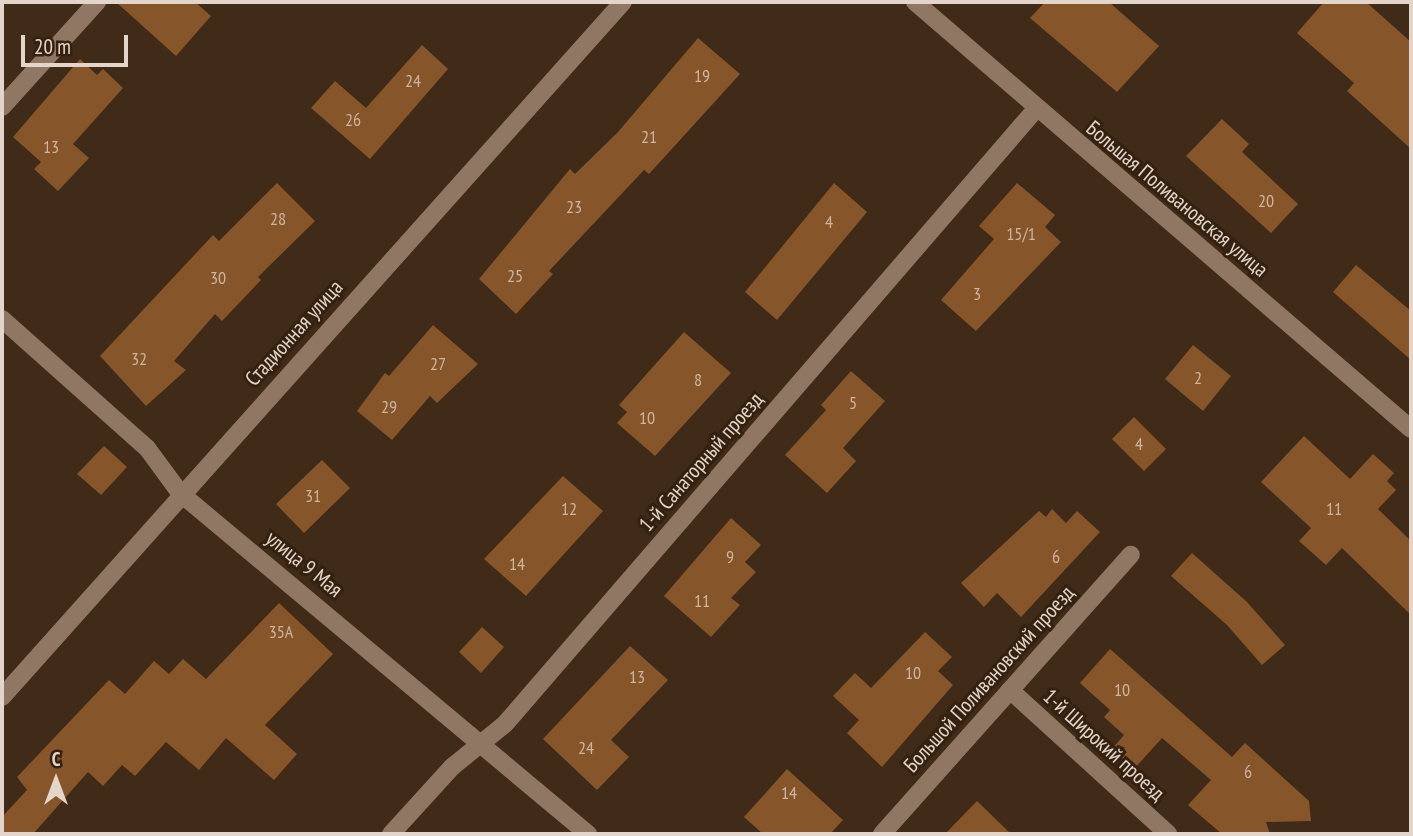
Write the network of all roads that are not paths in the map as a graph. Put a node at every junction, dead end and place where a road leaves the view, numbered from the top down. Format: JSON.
{"nodes":[{"id":1,"x":97,"y":2,"type":"edge"},
{"id":2,"x":623,"y":2,"type":"edge"},
{"id":3,"x":915,"y":2,"type":"edge"},
{"id":4,"x":2,"y":107,"type":"edge"},
{"id":5,"x":1036,"y":109,"type":"junction"},
{"id":6,"x":2,"y":319,"type":"edge"},
{"id":7,"x":1411,"y":429,"type":"edge"},
{"id":8,"x":180,"y":493,"type":"junction"},
{"id":9,"x":1131,"y":555,"type":"dead end"},
{"id":10,"x":1010,"y":690,"type":"junction"},
{"id":11,"x":2,"y":697,"type":"edge"},
{"id":12,"x":480,"y":745,"type":"junction"},
{"id":13,"x":391,"y":834,"type":"edge"},
{"id":14,"x":588,"y":834,"type":"edge"},
{"id":15,"x":882,"y":834,"type":"edge"},
{"id":16,"x":1168,"y":834,"type":"edge"}],
"edges":[{"from":1,"to":4,"type":"street"},
{"from":2,"to":8,"type":"street","name":"Стадионная улица"},
{"from":3,"to":5,"type":"street","name":"Большая Поливановская улица"},
{"from":5,"to":7,"type":"street","name":"Большая Поливановская улица"},
{"from":5,"to":12,"type":"street","name":"1-й Санаторный проезд"},
{"from":6,"to":8,"type":"street","name":"улица 9 Мая"},
{"from":8,"to":11,"type":"street","name":"Стадионная улица"},
{"from":8,"to":12,"type":"street","name":"улица 9 Мая"},
{"from":9,"to":10,"type":"street","name":"Большой Поливановский проезд"},
{"from":10,"to":15,"type":"street","name":"Большой Поливановский проезд"},
{"from":10,"to":16,"type":"street","name":"1-й Широкий проезд"},
{"from":12,"to":13,"type":"street","name":"1-й Санаторный проезд"},
{"from":12,"to":14,"type":"street","name":"улица 9 Мая"}]}
